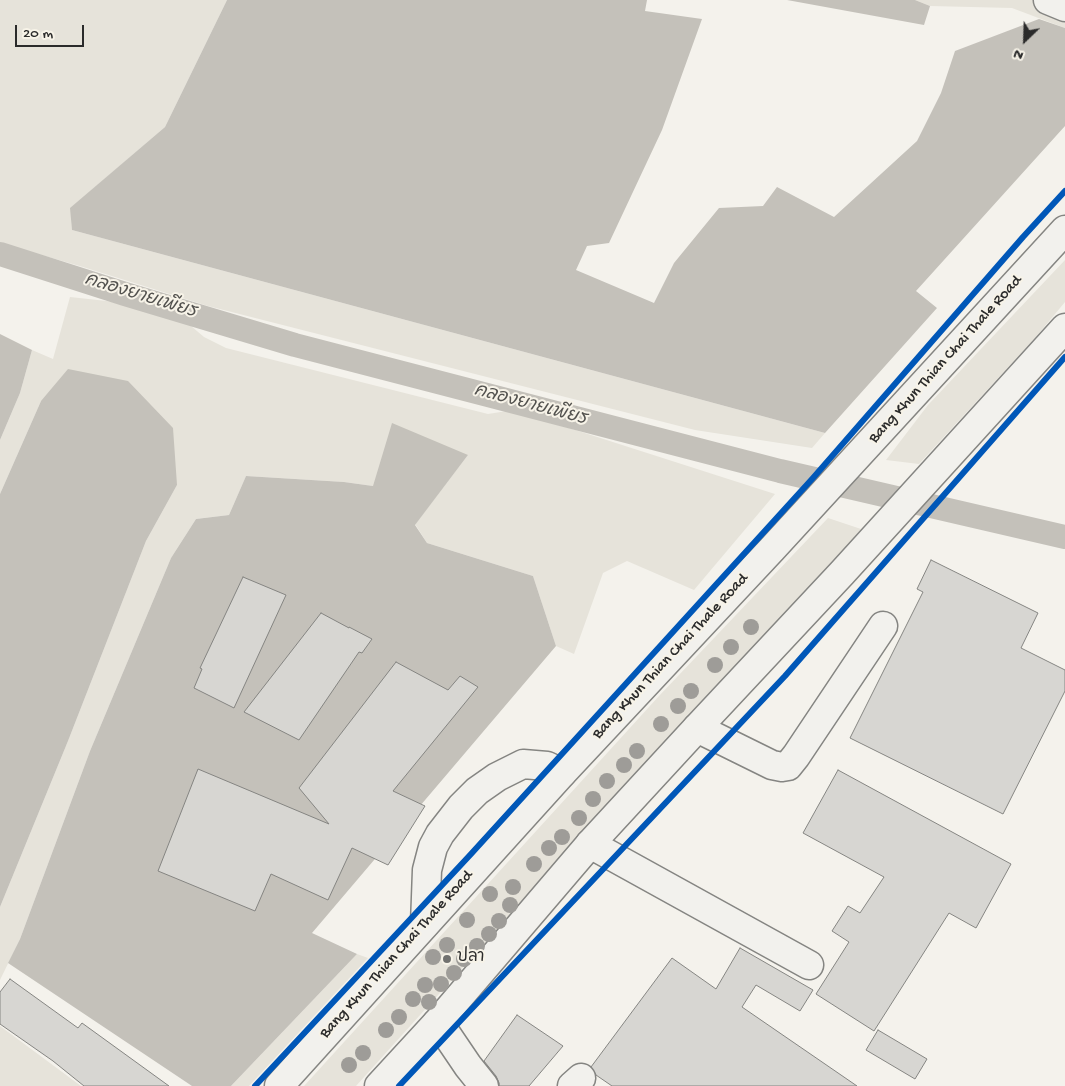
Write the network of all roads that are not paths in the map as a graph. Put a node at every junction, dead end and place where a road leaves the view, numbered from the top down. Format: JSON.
{"nodes":[{"id":1,"x":1048,"y":0,"type":"edge"},
{"id":2,"x":1065,"y":7,"type":"edge"},
{"id":3,"x":1065,"y":230,"type":"edge"},
{"id":4,"x":1065,"y":328,"type":"edge"},
{"id":5,"x":882,"y":626,"type":"dead end"},
{"id":6,"x":697,"y":728,"type":"junction"},
{"id":7,"x":562,"y":773,"type":"junction"},
{"id":8,"x":590,"y":844,"type":"junction"},
{"id":9,"x":425,"y":924,"type":"junction"},
{"id":10,"x":809,"y":965,"type":"dead end"},
{"id":11,"x":437,"y":1023,"type":"junction"},
{"id":12,"x":279,"y":1086,"type":"edge"},
{"id":13,"x":379,"y":1086,"type":"edge"},
{"id":14,"x":484,"y":1086,"type":"edge"}],
"edges":[{"from":1,"to":2,"type":"main road"},
{"from":3,"to":7,"type":"main road","name":"Bang Khun Thian Chai Thale Road"},
{"from":4,"to":6,"type":"main road"},
{"from":5,"to":6,"type":"main road"},
{"from":6,"to":8,"type":"main road"},
{"from":7,"to":9,"type":"main road","name":"Bang Khun Thian Chai Thale Road"},
{"from":7,"to":9,"type":"main road"},
{"from":8,"to":10,"type":"main road"},
{"from":8,"to":11,"type":"main road"},
{"from":9,"to":12,"type":"main road","name":"Bang Khun Thian Chai Thale Road"},
{"from":11,"to":13,"type":"main road"},
{"from":11,"to":14,"type":"main road"}]}
